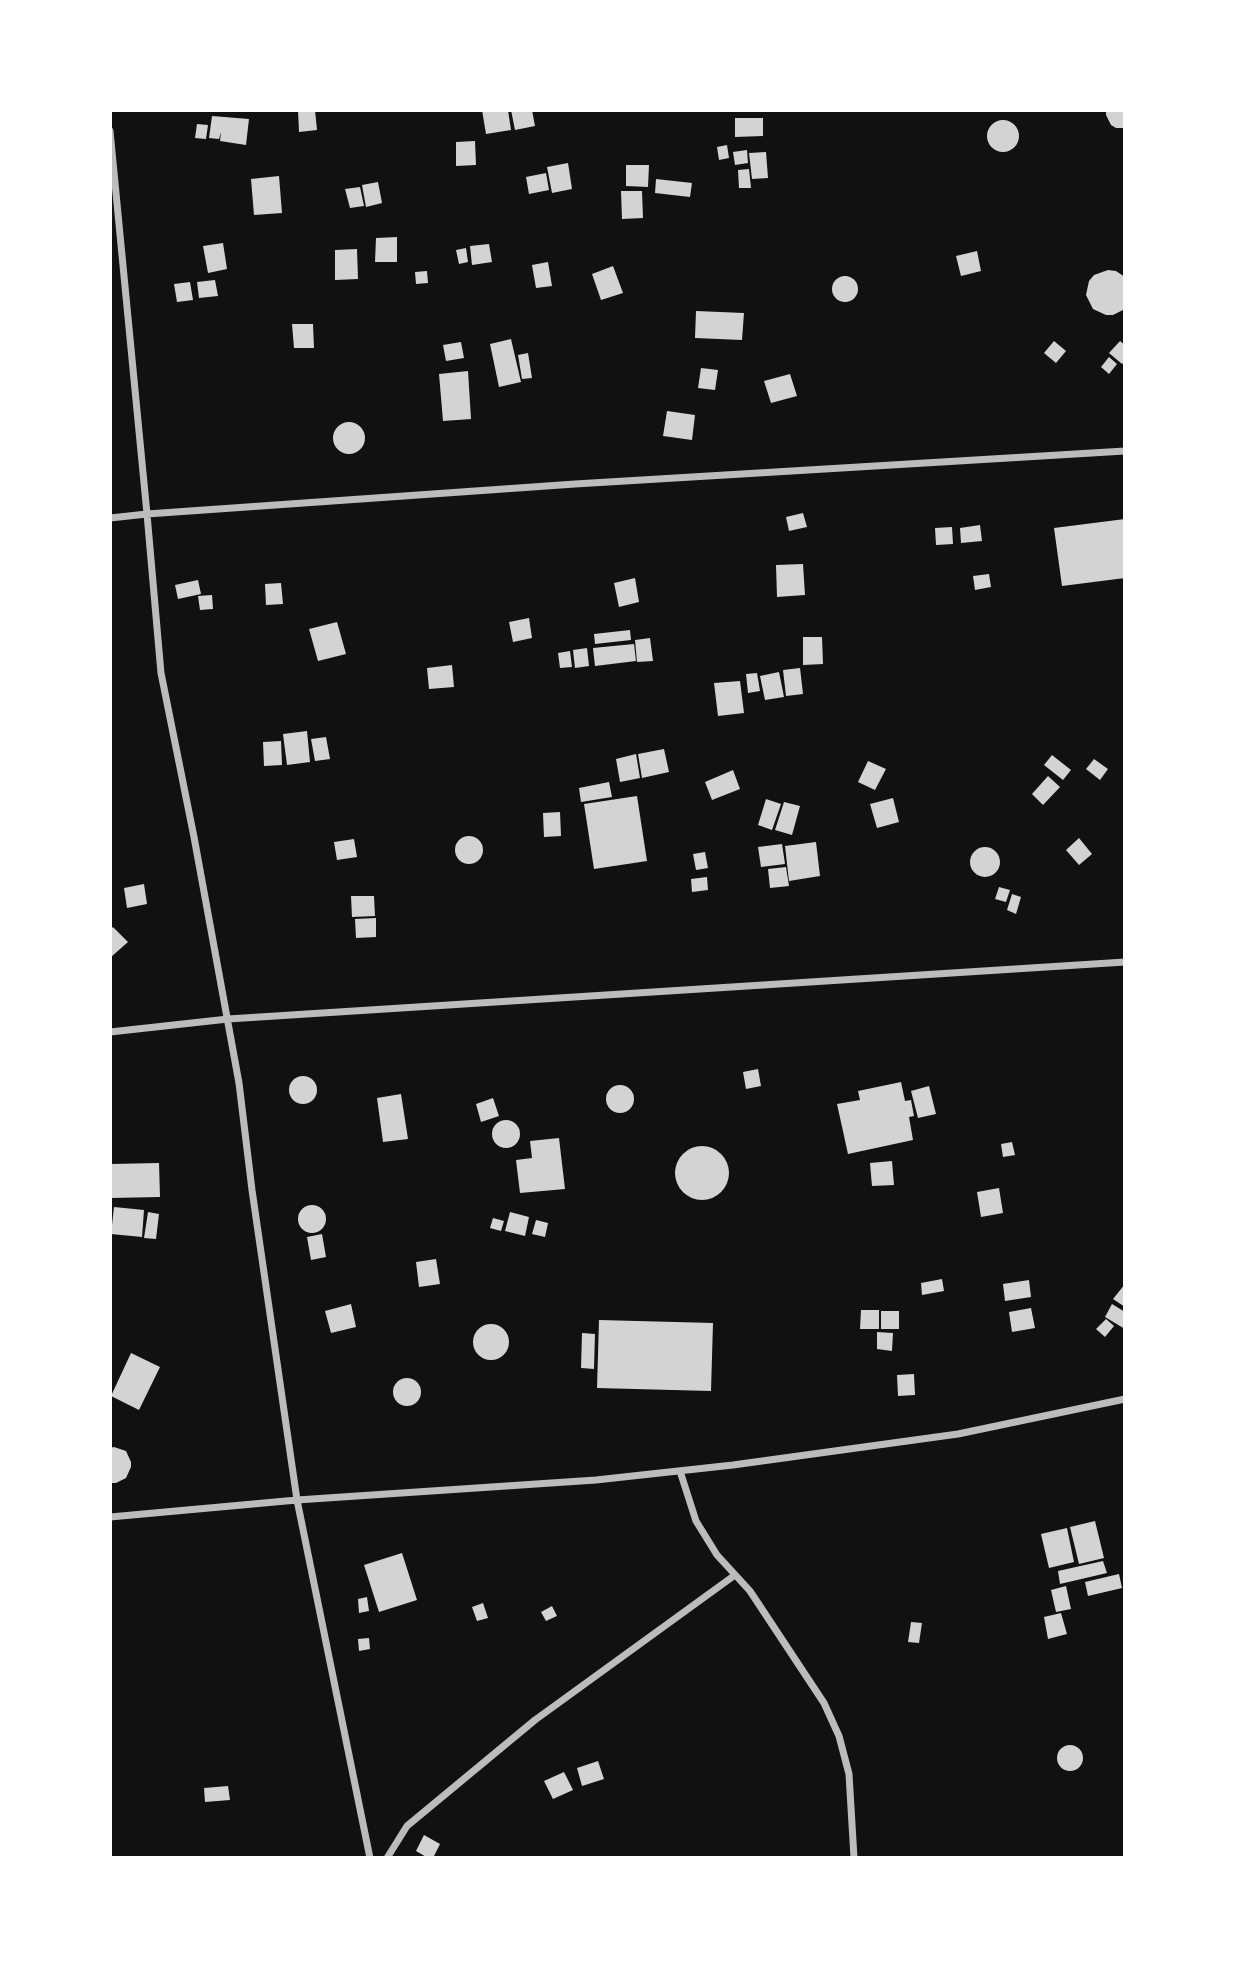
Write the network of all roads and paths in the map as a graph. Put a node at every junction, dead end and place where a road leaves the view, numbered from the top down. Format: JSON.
{"nodes":[{"id":1,"x":110,"y":131,"type":"edge"},
{"id":2,"x":1125,"y":452,"type":"edge"},
{"id":3,"x":147,"y":514,"type":"junction"},
{"id":4,"x":110,"y":518,"type":"edge"},
{"id":5,"x":1125,"y":962,"type":"edge"},
{"id":6,"x":228,"y":1019,"type":"junction"},
{"id":7,"x":110,"y":1032,"type":"edge"},
{"id":8,"x":1125,"y":1399,"type":"edge"},
{"id":9,"x":680,"y":1471,"type":"junction"},
{"id":10,"x":297,"y":1500,"type":"junction"},
{"id":11,"x":110,"y":1517,"type":"edge"},
{"id":12,"x":735,"y":1575,"type":"junction"},
{"id":13,"x":370,"y":1858,"type":"edge"},
{"id":14,"x":387,"y":1858,"type":"edge"},
{"id":15,"x":854,"y":1858,"type":"edge"}],
"edges":[{"from":1,"to":3,"type":"street"},
{"from":2,"to":3,"type":"street"},
{"from":3,"to":4,"type":"street"},
{"from":3,"to":6,"type":"street"},
{"from":5,"to":6,"type":"street"},
{"from":6,"to":7,"type":"street"},
{"from":6,"to":10,"type":"street"},
{"from":8,"to":9,"type":"street"},
{"from":9,"to":10,"type":"street"},
{"from":9,"to":12,"type":"street"},
{"from":10,"to":11,"type":"street"},
{"from":10,"to":13,"type":"street"},
{"from":12,"to":14,"type":"street"},
{"from":12,"to":15,"type":"street"}]}
